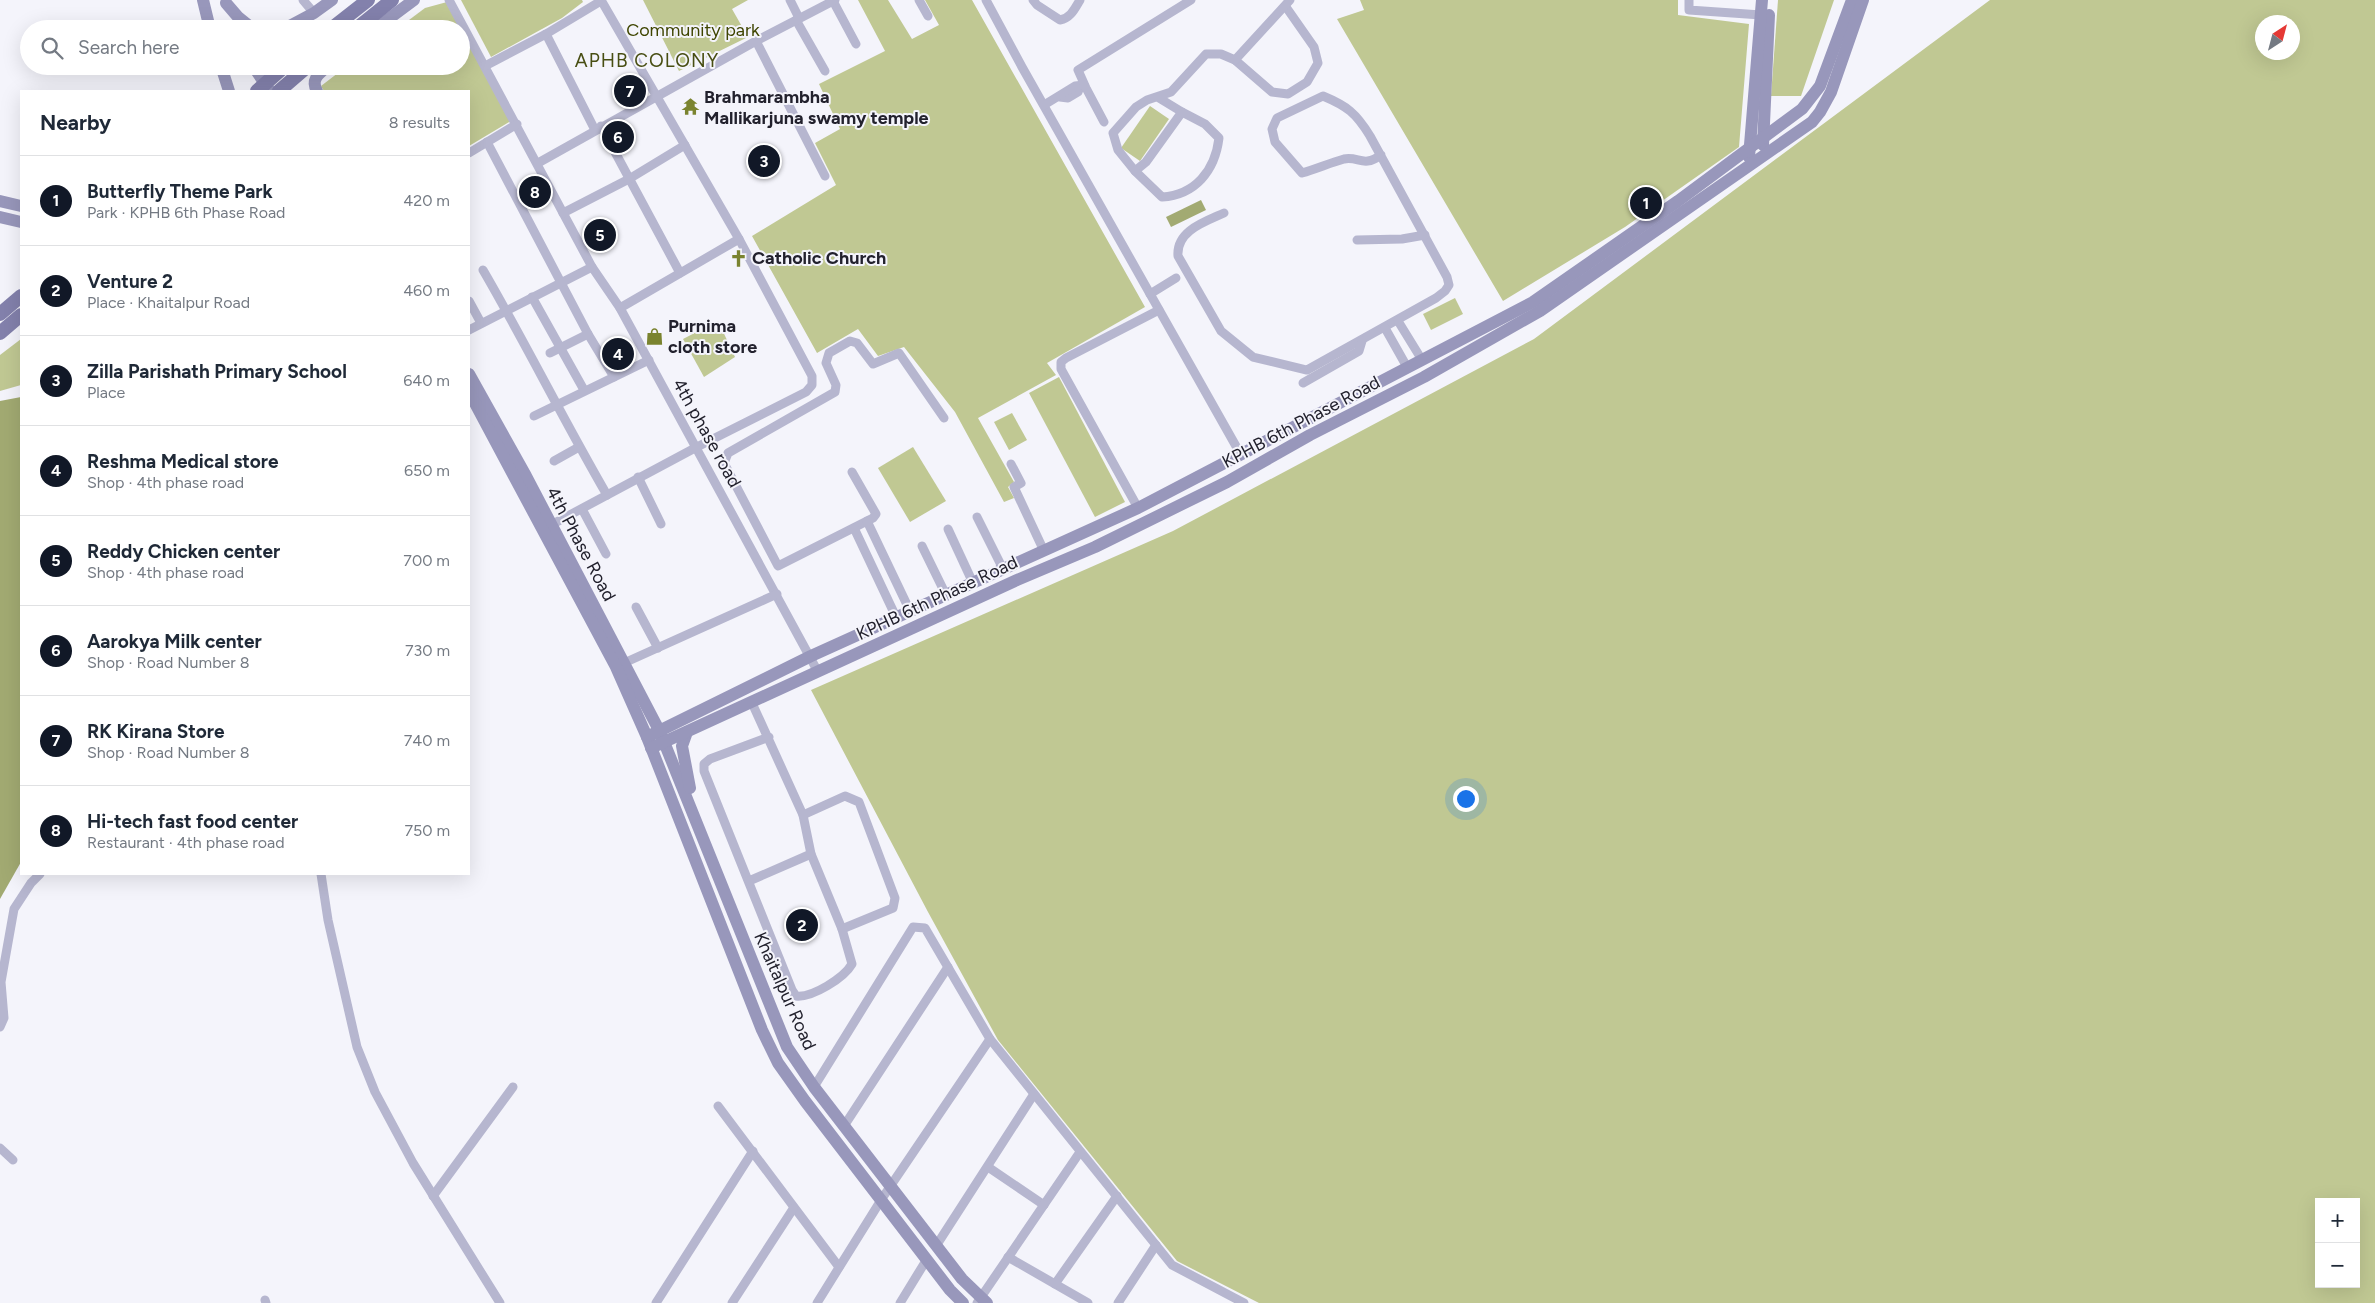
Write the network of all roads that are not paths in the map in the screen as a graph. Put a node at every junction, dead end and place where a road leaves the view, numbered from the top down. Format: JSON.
{"nodes":[{"id":1,"x":203,"y":0,"type":"edge"},
{"id":2,"x":303,"y":0,"type":"edge"},
{"id":3,"x":332,"y":0,"type":"edge"},
{"id":4,"x":368,"y":0,"type":"edge"},
{"id":5,"x":414,"y":0,"type":"edge"},
{"id":6,"x":449,"y":0,"type":"edge"},
{"id":7,"x":790,"y":0,"type":"edge"},
{"id":8,"x":834,"y":0,"type":"edge"},
{"id":9,"x":919,"y":0,"type":"edge"},
{"id":10,"x":986,"y":0,"type":"edge"},
{"id":11,"x":1033,"y":0,"type":"edge"},
{"id":12,"x":1080,"y":0,"type":"edge"},
{"id":13,"x":1191,"y":0,"type":"edge"},
{"id":14,"x":1689,"y":0,"type":"edge"},
{"id":15,"x":1762,"y":0,"type":"edge"},
{"id":16,"x":1770,"y":0,"type":"edge"},
{"id":17,"x":1852,"y":0,"type":"edge"},
{"id":18,"x":1863,"y":0,"type":"edge"},
{"id":19,"x":601,"y":1,"type":"edge"},
{"id":20,"x":226,"y":2,"type":"edge"},
{"id":21,"x":1288,"y":3,"type":"edge"},
{"id":22,"x":395,"y":5,"type":"edge"},
{"id":23,"x":314,"y":13,"type":"junction"},
{"id":24,"x":1760,"y":15,"type":"junction"},
{"id":25,"x":928,"y":16,"type":"dead end"},
{"id":26,"x":797,"y":19,"type":"junction"},
{"id":27,"x":208,"y":20,"type":"edge"},
{"id":28,"x":233,"y":20,"type":"edge"},
{"id":29,"x":242,"y":20,"type":"edge"},
{"id":30,"x":301,"y":20,"type":"edge"},
{"id":31,"x":342,"y":20,"type":"edge"},
{"id":32,"x":371,"y":20,"type":"edge"},
{"id":33,"x":382,"y":20,"type":"edge"},
{"id":34,"x":460,"y":20,"type":"edge"},
{"id":35,"x":546,"y":34,"type":"junction"},
{"id":36,"x":470,"y":38,"type":"edge"},
{"id":37,"x":756,"y":41,"type":"junction"},
{"id":38,"x":856,"y":44,"type":"dead end"},
{"id":39,"x":1235,"y":60,"type":"junction"},
{"id":40,"x":485,"y":66,"type":"junction"},
{"id":41,"x":825,"y":71,"type":"dead end"},
{"id":42,"x":221,"y":75,"type":"edge"},
{"id":43,"x":223,"y":75,"type":"edge"},
{"id":44,"x":252,"y":75,"type":"edge"},
{"id":45,"x":258,"y":75,"type":"edge"},
{"id":46,"x":275,"y":75,"type":"edge"},
{"id":47,"x":305,"y":75,"type":"edge"},
{"id":48,"x":312,"y":75,"type":"edge"},
{"id":49,"x":1082,"y":86,"type":"junction"},
{"id":50,"x":222,"y":90,"type":"edge"},
{"id":51,"x":229,"y":90,"type":"edge"},
{"id":52,"x":258,"y":90,"type":"edge"},
{"id":53,"x":259,"y":90,"type":"edge"},
{"id":54,"x":269,"y":90,"type":"edge"},
{"id":55,"x":281,"y":90,"type":"edge"},
{"id":56,"x":316,"y":90,"type":"edge"},
{"id":57,"x":657,"y":96,"type":"junction"},
{"id":58,"x":1159,"y":98,"type":"junction"},
{"id":59,"x":1044,"y":104,"type":"junction"},
{"id":60,"x":1182,"y":112,"type":"junction"},
{"id":61,"x":1104,"y":122,"type":"dead end"},
{"id":62,"x":517,"y":124,"type":"junction"},
{"id":63,"x":598,"y":128,"type":"junction"},
{"id":64,"x":1763,"y":140,"type":"junction"},
{"id":65,"x":487,"y":142,"type":"junction"},
{"id":66,"x":685,"y":145,"type":"junction"},
{"id":67,"x":1748,"y":151,"type":"junction"},
{"id":68,"x":470,"y":152,"type":"edge"},
{"id":69,"x":1381,"y":155,"type":"junction"},
{"id":70,"x":1764,"y":156,"type":"junction"},
{"id":71,"x":538,"y":162,"type":"junction"},
{"id":72,"x":1750,"y":165,"type":"junction"},
{"id":73,"x":1135,"y":171,"type":"junction"},
{"id":74,"x":825,"y":176,"type":"dead end"},
{"id":75,"x":629,"y":179,"type":"junction"},
{"id":76,"x":0,"y":201,"type":"edge"},
{"id":77,"x":20,"y":206,"type":"edge"},
{"id":78,"x":563,"y":213,"type":"junction"},
{"id":79,"x":1224,"y":213,"type":"dead end"},
{"id":80,"x":0,"y":216,"type":"edge"},
{"id":81,"x":20,"y":222,"type":"edge"},
{"id":82,"x":1424,"y":235,"type":"junction"},
{"id":83,"x":739,"y":239,"type":"junction"},
{"id":84,"x":1357,"y":240,"type":"dead end"},
{"id":85,"x":592,"y":267,"type":"junction"},
{"id":86,"x":483,"y":270,"type":"dead end"},
{"id":87,"x":680,"y":273,"type":"junction"},
{"id":88,"x":1176,"y":278,"type":"dead end"},
{"id":89,"x":561,"y":282,"type":"junction"},
{"id":90,"x":1150,"y":294,"type":"junction"},
{"id":91,"x":20,"y":297,"type":"edge"},
{"id":92,"x":532,"y":297,"type":"junction"},
{"id":93,"x":470,"y":303,"type":"edge"},
{"id":94,"x":620,"y":308,"type":"junction"},
{"id":95,"x":506,"y":310,"type":"junction"},
{"id":96,"x":1159,"y":310,"type":"junction"},
{"id":97,"x":0,"y":314,"type":"edge"},
{"id":98,"x":20,"y":316,"type":"edge"},
{"id":99,"x":1399,"y":322,"type":"junction"},
{"id":100,"x":481,"y":323,"type":"junction"},
{"id":101,"x":1506,"y":324,"type":"junction"},
{"id":102,"x":1385,"y":328,"type":"junction"},
{"id":103,"x":470,"y":329,"type":"edge"},
{"id":104,"x":0,"y":333,"type":"edge"},
{"id":105,"x":588,"y":334,"type":"junction"},
{"id":106,"x":1362,"y":341,"type":"junction"},
{"id":107,"x":561,"y":348,"type":"junction"},
{"id":108,"x":550,"y":353,"type":"dead end"},
{"id":109,"x":649,"y":360,"type":"junction"},
{"id":110,"x":1422,"y":360,"type":"junction"},
{"id":111,"x":1407,"y":367,"type":"junction"},
{"id":112,"x":470,"y":376,"type":"edge"},
{"id":113,"x":614,"y":377,"type":"junction"},
{"id":114,"x":1303,"y":382,"type":"dead end"},
{"id":115,"x":584,"y":390,"type":"junction"},
{"id":116,"x":470,"y":394,"type":"edge"},
{"id":117,"x":555,"y":405,"type":"junction"},
{"id":118,"x":534,"y":416,"type":"dead end"},
{"id":119,"x":944,"y":418,"type":"dead end"},
{"id":120,"x":579,"y":447,"type":"junction"},
{"id":121,"x":695,"y":448,"type":"junction"},
{"id":122,"x":1241,"y":455,"type":"junction"},
{"id":123,"x":554,"y":461,"type":"dead end"},
{"id":124,"x":1011,"y":464,"type":"dead end"},
{"id":125,"x":852,"y":472,"type":"dead end"},
{"id":126,"x":638,"y":477,"type":"junction"},
{"id":127,"x":607,"y":494,"type":"junction"},
{"id":128,"x":1138,"y":508,"type":"junction"},
{"id":129,"x":582,"y":509,"type":"junction"},
{"id":130,"x":977,"y":517,"type":"dead end"},
{"id":131,"x":867,"y":521,"type":"junction"},
{"id":132,"x":551,"y":524,"type":"junction"},
{"id":133,"x":661,"y":524,"type":"dead end"},
{"id":134,"x":854,"y":528,"type":"junction"},
{"id":135,"x":948,"y":529,"type":"dead end"},
{"id":136,"x":922,"y":546,"type":"dead end"},
{"id":137,"x":1044,"y":551,"type":"junction"},
{"id":138,"x":606,"y":554,"type":"dead end"},
{"id":139,"x":1003,"y":569,"type":"junction"},
{"id":140,"x":973,"y":583,"type":"junction"},
{"id":141,"x":777,"y":594,"type":"junction"},
{"id":142,"x":946,"y":595,"type":"junction"},
{"id":143,"x":636,"y":606,"type":"dead end"},
{"id":144,"x":910,"y":611,"type":"junction"},
{"id":145,"x":896,"y":617,"type":"junction"},
{"id":146,"x":658,"y":648,"type":"junction"},
{"id":147,"x":810,"y":656,"type":"junction"},
{"id":148,"x":624,"y":663,"type":"junction"},
{"id":149,"x":818,"y":672,"type":"junction"},
{"id":150,"x":752,"y":703,"type":"junction"},
{"id":151,"x":687,"y":732,"type":"junction"},
{"id":152,"x":662,"y":737,"type":"junction"},
{"id":153,"x":769,"y":737,"type":"junction"},
{"id":154,"x":649,"y":742,"type":"junction"},
{"id":155,"x":690,"y":804,"type":"junction"},
{"id":156,"x":803,"y":815,"type":"junction"},
{"id":157,"x":811,"y":854,"type":"junction"},
{"id":158,"x":39,"y":875,"type":"edge"},
{"id":159,"x":321,"y":875,"type":"edge"},
{"id":160,"x":750,"y":881,"type":"junction"},
{"id":161,"x":842,"y":928,"type":"junction"},
{"id":162,"x":948,"y":967,"type":"junction"},
{"id":163,"x":0,"y":1027,"type":"edge"},
{"id":164,"x":990,"y":1039,"type":"junction"},
{"id":165,"x":814,"y":1087,"type":"junction"},
{"id":166,"x":513,"y":1088,"type":"dead end"},
{"id":167,"x":1034,"y":1094,"type":"junction"},
{"id":168,"x":718,"y":1106,"type":"dead end"},
{"id":169,"x":844,"y":1126,"type":"junction"},
{"id":170,"x":0,"y":1148,"type":"edge"},
{"id":171,"x":753,"y":1152,"type":"junction"},
{"id":172,"x":1080,"y":1152,"type":"junction"},
{"id":173,"x":12,"y":1160,"type":"dead end"},
{"id":174,"x":988,"y":1167,"type":"junction"},
{"id":175,"x":891,"y":1186,"type":"junction"},
{"id":176,"x":434,"y":1196,"type":"junction"},
{"id":177,"x":1116,"y":1196,"type":"junction"},
{"id":178,"x":881,"y":1200,"type":"junction"},
{"id":179,"x":1044,"y":1205,"type":"junction"},
{"id":180,"x":793,"y":1209,"type":"junction"},
{"id":181,"x":1156,"y":1245,"type":"junction"},
{"id":182,"x":936,"y":1246,"type":"junction"},
{"id":183,"x":1008,"y":1257,"type":"junction"},
{"id":184,"x":927,"y":1259,"type":"junction"},
{"id":185,"x":839,"y":1267,"type":"junction"},
{"id":186,"x":1055,"y":1284,"type":"junction"},
{"id":187,"x":981,"y":1301,"type":"edge"},
{"id":188,"x":500,"y":1303,"type":"edge"},
{"id":189,"x":656,"y":1303,"type":"edge"},
{"id":190,"x":732,"y":1303,"type":"edge"},
{"id":191,"x":817,"y":1303,"type":"edge"},
{"id":192,"x":900,"y":1303,"type":"edge"},
{"id":193,"x":963,"y":1303,"type":"edge"},
{"id":194,"x":1088,"y":1303,"type":"edge"},
{"id":195,"x":1118,"y":1303,"type":"edge"},
{"id":196,"x":1244,"y":1303,"type":"edge"}],
"edges":[{"from":1,"to":27,"type":"street"},
{"from":2,"to":23,"type":"street"},
{"from":3,"to":23,"type":"street"},
{"from":4,"to":31,"type":"main road"},
{"from":5,"to":22,"type":"street"},
{"from":6,"to":34,"type":"street","name":"4th phase road"},
{"from":7,"to":26,"type":"street"},
{"from":8,"to":26,"type":"street"},
{"from":8,"to":38,"type":"street"},
{"from":9,"to":25,"type":"street"},
{"from":10,"to":59,"type":"street"},
{"from":11,"to":12,"type":"street"},
{"from":13,"to":49,"type":"street"},
{"from":14,"to":24,"type":"street"},
{"from":15,"to":24,"type":"street"},
{"from":16,"to":64,"type":"street"},
{"from":17,"to":64,"type":"street","name":"KPHB 6th Phase Road"},
{"from":18,"to":70,"type":"street","name":"KPHB 6th Phase Road"},
{"from":19,"to":35,"type":"street"},
{"from":19,"to":57,"type":"street"},
{"from":20,"to":28,"type":"street"},
{"from":20,"to":29,"type":"street"},
{"from":21,"to":39,"type":"street"},
{"from":21,"to":39,"type":"street"},
{"from":22,"to":32,"type":"main road"},
{"from":22,"to":33,"type":"street"},
{"from":23,"to":30,"type":"street"},
{"from":24,"to":67,"type":"street"},
{"from":26,"to":37,"type":"street"},
{"from":26,"to":41,"type":"street"},
{"from":35,"to":40,"type":"street"},
{"from":35,"to":63,"type":"street"},
{"from":36,"to":40,"type":"street","name":"4th phase road"},
{"from":37,"to":57,"type":"street"},
{"from":37,"to":74,"type":"street"},
{"from":39,"to":58,"type":"street"},
{"from":40,"to":62,"type":"street","name":"4th phase road"},
{"from":42,"to":50,"type":"street"},
{"from":43,"to":51,"type":"street"},
{"from":44,"to":52,"type":"street"},
{"from":45,"to":54,"type":"street"},
{"from":46,"to":53,"type":"main road","bridge":true},
{"from":47,"to":55,"type":"main road"},
{"from":48,"to":56,"type":"street"},
{"from":49,"to":59,"type":"street"},
{"from":49,"to":61,"type":"street"},
{"from":57,"to":63,"type":"street"},
{"from":57,"to":66,"type":"street"},
{"from":58,"to":60,"type":"street"},
{"from":58,"to":73,"type":"street"},
{"from":59,"to":90,"type":"street"},
{"from":60,"to":73,"type":"street"},
{"from":60,"to":73,"type":"street"},
{"from":62,"to":65,"type":"street"},
{"from":62,"to":71,"type":"street","name":"4th phase road"},
{"from":63,"to":71,"type":"street"},
{"from":63,"to":75,"type":"street"},
{"from":64,"to":67,"type":"street","name":"KPHB 6th Phase Road"},
{"from":64,"to":70,"type":"street"},
{"from":65,"to":68,"type":"street"},
{"from":65,"to":89,"type":"street"},
{"from":66,"to":75,"type":"street"},
{"from":66,"to":83,"type":"street"},
{"from":67,"to":72,"type":"street"},
{"from":67,"to":101,"type":"street","name":"KPHB 6th Phase Road"},
{"from":69,"to":69,"type":"street"},
{"from":69,"to":82,"type":"street"},
{"from":70,"to":72,"type":"street","name":"KPHB 6th Phase Road"},
{"from":71,"to":78,"type":"street","name":"4th phase road"},
{"from":72,"to":101,"type":"street","name":"KPHB 6th Phase Road"},
{"from":75,"to":78,"type":"street"},
{"from":75,"to":87,"type":"street"},
{"from":76,"to":77,"type":"street"},
{"from":78,"to":85,"type":"street","name":"4th phase road"},
{"from":79,"to":106,"type":"street"},
{"from":80,"to":81,"type":"street"},
{"from":82,"to":84,"type":"street"},
{"from":82,"to":99,"type":"street"},
{"from":83,"to":87,"type":"street"},
{"from":83,"to":121,"type":"street"},
{"from":85,"to":89,"type":"street"},
{"from":85,"to":94,"type":"street","name":"4th phase road"},
{"from":86,"to":95,"type":"street"},
{"from":87,"to":94,"type":"street"},
{"from":88,"to":90,"type":"street"},
{"from":89,"to":92,"type":"street"},
{"from":89,"to":105,"type":"street"},
{"from":90,"to":96,"type":"street"},
{"from":91,"to":97,"type":"main road"},
{"from":92,"to":95,"type":"street"},
{"from":92,"to":107,"type":"street"},
{"from":93,"to":100,"type":"street"},
{"from":94,"to":109,"type":"street","name":"4th phase road"},
{"from":95,"to":100,"type":"street"},
{"from":95,"to":117,"type":"street"},
{"from":96,"to":122,"type":"street"},
{"from":96,"to":128,"type":"street"},
{"from":98,"to":104,"type":"main road"},
{"from":99,"to":102,"type":"street"},
{"from":99,"to":110,"type":"street"},
{"from":100,"to":103,"type":"street"},
{"from":101,"to":110,"type":"street","name":"KPHB 6th Phase Road"},
{"from":101,"to":149,"type":"street","name":"KPHB 6th Phase Road"},
{"from":102,"to":106,"type":"street"},
{"from":102,"to":111,"type":"street"},
{"from":105,"to":107,"type":"street"},
{"from":105,"to":113,"type":"street"},
{"from":106,"to":114,"type":"street"},
{"from":107,"to":108,"type":"street"},
{"from":107,"to":115,"type":"street"},
{"from":109,"to":113,"type":"street"},
{"from":109,"to":121,"type":"street","name":"4th phase road"},
{"from":110,"to":111,"type":"street","name":"KPHB 6th Phase Road"},
{"from":111,"to":122,"type":"street","name":"KPHB 6th Phase Road"},
{"from":112,"to":132,"type":"street","name":"4th Phase Road"},
{"from":113,"to":115,"type":"street"},
{"from":115,"to":117,"type":"street"},
{"from":116,"to":154,"type":"street","name":"4th Phase Road"},
{"from":117,"to":118,"type":"street"},
{"from":117,"to":120,"type":"street"},
{"from":119,"to":134,"type":"street"},
{"from":120,"to":123,"type":"street"},
{"from":120,"to":127,"type":"street"},
{"from":121,"to":126,"type":"street"},
{"from":121,"to":141,"type":"street","name":"4th phase road"},
{"from":122,"to":128,"type":"street","name":"KPHB 6th Phase Road"},
{"from":124,"to":137,"type":"street"},
{"from":125,"to":131,"type":"street"},
{"from":126,"to":127,"type":"street"},
{"from":126,"to":133,"type":"street"},
{"from":127,"to":129,"type":"street"},
{"from":128,"to":137,"type":"street","name":"KPHB 6th Phase Road"},
{"from":129,"to":132,"type":"street"},
{"from":129,"to":138,"type":"street"},
{"from":130,"to":139,"type":"street"},
{"from":131,"to":134,"type":"street"},
{"from":131,"to":144,"type":"street"},
{"from":132,"to":148,"type":"street","name":"4th Phase Road"},
{"from":134,"to":145,"type":"street"},
{"from":135,"to":140,"type":"street"},
{"from":136,"to":142,"type":"street"},
{"from":137,"to":139,"type":"street","name":"KPHB 6th Phase Road"},
{"from":139,"to":140,"type":"street","name":"KPHB 6th Phase Road"},
{"from":140,"to":142,"type":"street","name":"KPHB 6th Phase Road"},
{"from":141,"to":146,"type":"street"},
{"from":141,"to":147,"type":"street","name":"4th phase road"},
{"from":142,"to":144,"type":"street","name":"KPHB 6th Phase Road"},
{"from":143,"to":146,"type":"street"},
{"from":144,"to":145,"type":"street","name":"KPHB 6th Phase Road"},
{"from":145,"to":147,"type":"street","name":"KPHB 6th Phase Road"},
{"from":146,"to":148,"type":"street"},
{"from":147,"to":149,"type":"street","name":"4th phase road"},
{"from":147,"to":152,"type":"street","name":"KPHB 6th Phase Road"},
{"from":148,"to":152,"type":"street","name":"4th Phase Road"},
{"from":149,"to":150,"type":"street","name":"KPHB 6th Phase Road"},
{"from":150,"to":151,"type":"street","name":"KPHB 6th Phase Road"},
{"from":150,"to":153,"type":"street"},
{"from":151,"to":152,"type":"street","name":"KPHB 6th Phase Road"},
{"from":151,"to":155,"type":"street"},
{"from":152,"to":154,"type":"street","name":"KPHB 6th Phase Road"},
{"from":152,"to":155,"type":"street","name":"Khaitalpur Road"},
{"from":153,"to":156,"type":"street"},
{"from":153,"to":160,"type":"street"},
{"from":154,"to":178,"type":"street","name":"Khaitalpur Road"},
{"from":155,"to":165,"type":"street","name":"Khaitalpur Road"},
{"from":156,"to":157,"type":"street"},
{"from":156,"to":161,"type":"street"},
{"from":157,"to":160,"type":"street"},
{"from":157,"to":161,"type":"street"},
{"from":158,"to":163,"type":"street"},
{"from":159,"to":176,"type":"street"},
{"from":160,"to":161,"type":"street"},
{"from":162,"to":164,"type":"street"},
{"from":162,"to":165,"type":"street"},
{"from":162,"to":169,"type":"street"},
{"from":164,"to":167,"type":"street"},
{"from":164,"to":175,"type":"street"},
{"from":165,"to":169,"type":"street","name":"Khaitalpur Road"},
{"from":166,"to":176,"type":"street"},
{"from":167,"to":172,"type":"street"},
{"from":167,"to":174,"type":"street"},
{"from":168,"to":171,"type":"street"},
{"from":169,"to":175,"type":"street","name":"Khaitalpur Road"},
{"from":170,"to":173,"type":"street"},
{"from":171,"to":180,"type":"street"},
{"from":171,"to":189,"type":"street"},
{"from":172,"to":177,"type":"street"},
{"from":172,"to":179,"type":"street"},
{"from":174,"to":179,"type":"street"},
{"from":174,"to":182,"type":"street"},
{"from":175,"to":178,"type":"street"},
{"from":175,"to":182,"type":"street","name":"Khaitalpur Road"},
{"from":176,"to":188,"type":"street"},
{"from":177,"to":181,"type":"street"},
{"from":177,"to":186,"type":"street"},
{"from":178,"to":184,"type":"street","name":"Khaitalpur Road"},
{"from":178,"to":185,"type":"street"},
{"from":179,"to":183,"type":"street"},
{"from":180,"to":185,"type":"street"},
{"from":180,"to":190,"type":"street"},
{"from":181,"to":195,"type":"street"},
{"from":181,"to":196,"type":"street"},
{"from":182,"to":187,"type":"street","name":"Khaitalpur Road"},
{"from":183,"to":186,"type":"street"},
{"from":183,"to":187,"type":"street"},
{"from":184,"to":192,"type":"street"},
{"from":184,"to":193,"type":"street","name":"Khaitalpur Road"},
{"from":185,"to":191,"type":"street"},
{"from":186,"to":194,"type":"street"}]}
